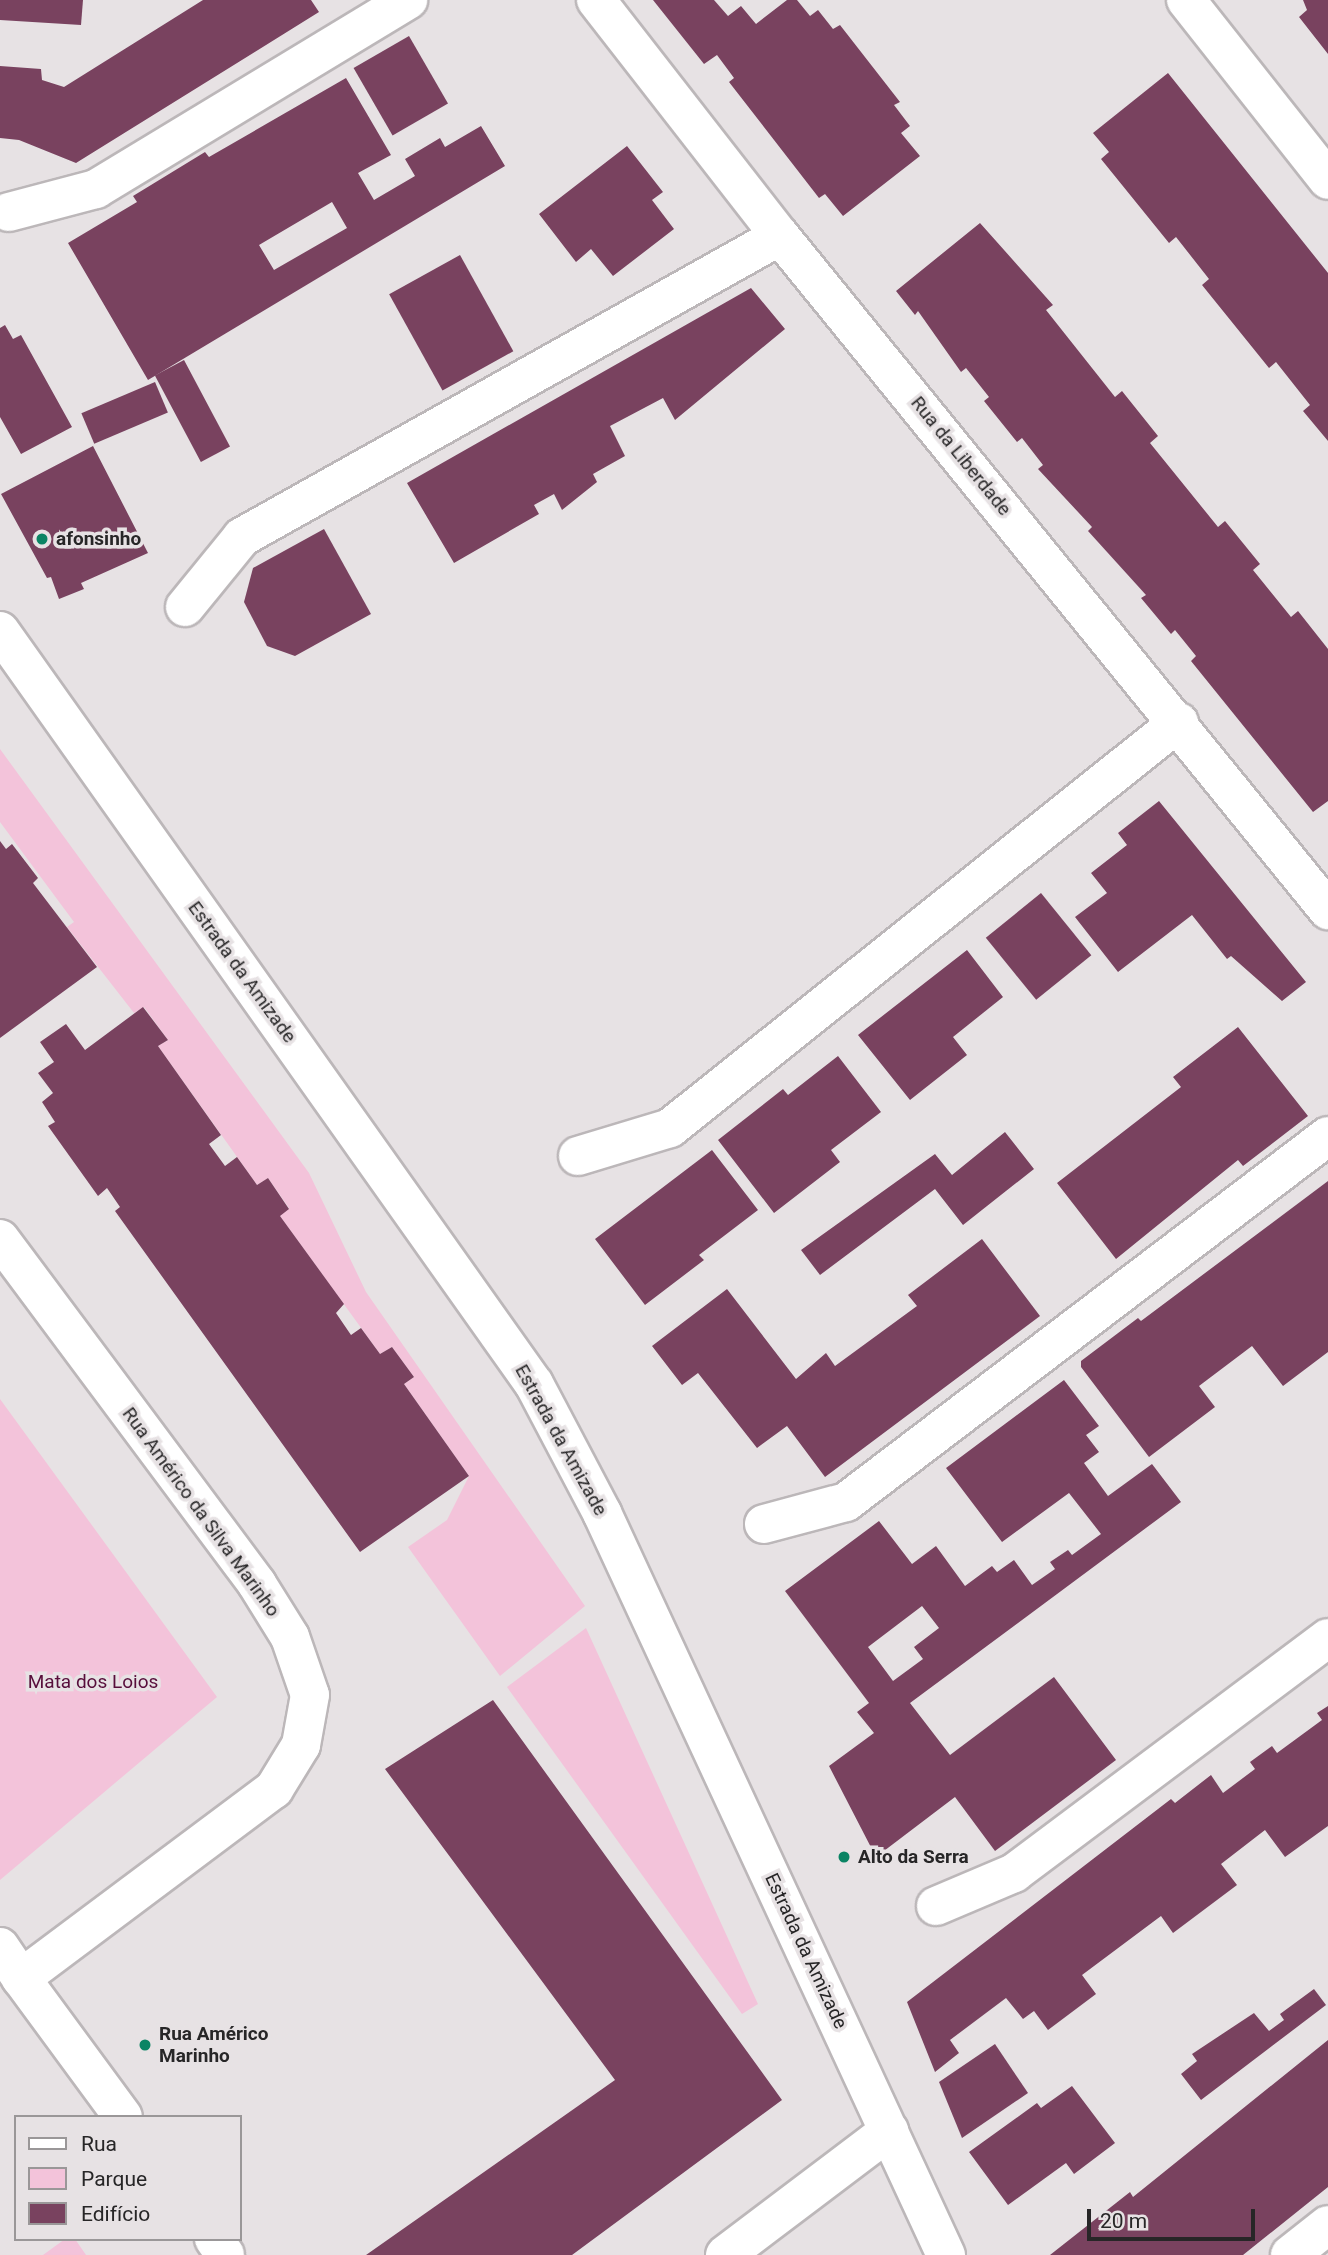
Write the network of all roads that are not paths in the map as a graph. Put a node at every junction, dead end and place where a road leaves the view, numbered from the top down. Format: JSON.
{"nodes":[{"id":1,"x":408,"y":0,"type":"edge"},
{"id":2,"x":596,"y":0,"type":"edge"},
{"id":3,"x":1186,"y":0,"type":"edge"},
{"id":4,"x":1328,"y":180,"type":"edge"},
{"id":5,"x":9,"y":212,"type":"dead end"},
{"id":6,"x":780,"y":236,"type":"junction"},
{"id":7,"x":184,"y":607,"type":"dead end"},
{"id":8,"x":0,"y":631,"type":"edge"},
{"id":9,"x":1179,"y":723,"type":"junction"},
{"id":10,"x":1320,"y":885,"type":"edge"},
{"id":11,"x":1328,"y":1136,"type":"edge"},
{"id":12,"x":578,"y":1156,"type":"dead end"},
{"id":13,"x":0,"y":1238,"type":"edge"},
{"id":14,"x":764,"y":1524,"type":"dead end"},
{"id":15,"x":1328,"y":1638,"type":"edge"},
{"id":16,"x":936,"y":1906,"type":"dead end"},
{"id":17,"x":0,"y":1947,"type":"edge"},
{"id":18,"x":21,"y":1978,"type":"junction"},
{"id":19,"x":122,"y":2115,"type":"edge"},
{"id":20,"x":889,"y":2131,"type":"junction"},
{"id":21,"x":1328,"y":2225,"type":"edge"},
{"id":22,"x":725,"y":2255,"type":"edge"},
{"id":23,"x":946,"y":2255,"type":"edge"},
{"id":24,"x":1290,"y":2255,"type":"edge"}],
"edges":[{"from":1,"to":5,"type":"street"},
{"from":2,"to":6,"type":"street","name":"Rua da Liberdade"},
{"from":3,"to":4,"type":"street"},
{"from":6,"to":7,"type":"street"},
{"from":6,"to":9,"type":"street","name":"Rua da Liberdade"},
{"from":8,"to":20,"type":"street","name":"Estrada da Amizade"},
{"from":9,"to":10,"type":"street","name":"Rua da Liberdade"},
{"from":9,"to":12,"type":"street"},
{"from":11,"to":14,"type":"street"},
{"from":13,"to":18,"type":"street","name":"Rua Américo da Silva Marinho"},
{"from":15,"to":16,"type":"street"},
{"from":17,"to":18,"type":"street"},
{"from":18,"to":19,"type":"street"},
{"from":20,"to":22,"type":"street"},
{"from":20,"to":23,"type":"street","name":"Estrada da Amizade"},
{"from":21,"to":24,"type":"street"}]}
